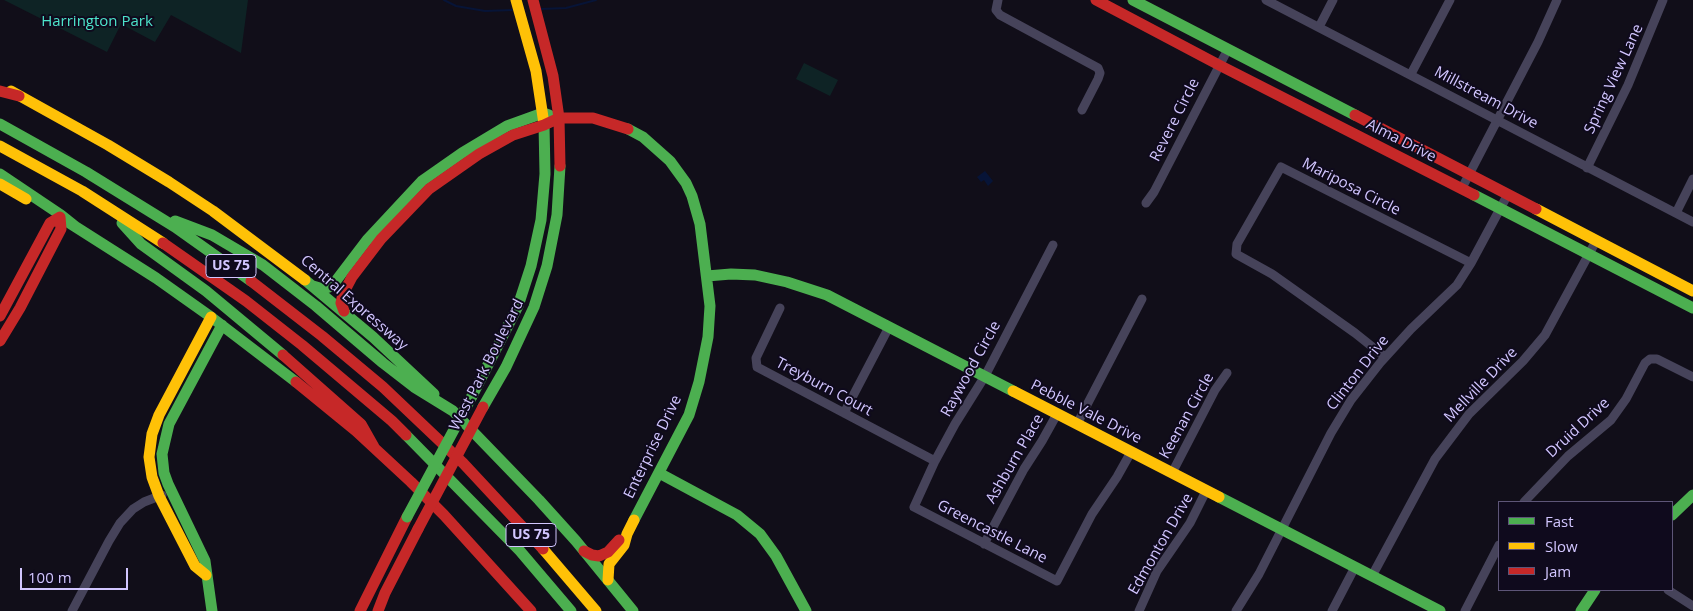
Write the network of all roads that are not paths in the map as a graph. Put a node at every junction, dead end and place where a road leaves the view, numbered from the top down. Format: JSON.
{"nodes":[{"id":1,"x":516,"y":0,"type":"edge"},
{"id":2,"x":533,"y":0,"type":"edge"},
{"id":3,"x":998,"y":0,"type":"edge"},
{"id":4,"x":1096,"y":0,"type":"edge"},
{"id":5,"x":1133,"y":0,"type":"edge"},
{"id":6,"x":1266,"y":0,"type":"edge"},
{"id":7,"x":1333,"y":0,"type":"edge"},
{"id":8,"x":1450,"y":0,"type":"edge"},
{"id":9,"x":1557,"y":0,"type":"edge"},
{"id":10,"x":1663,"y":0,"type":"edge"},
{"id":11,"x":1319,"y":27,"type":"junction"},
{"id":12,"x":1228,"y":49,"type":"junction"},
{"id":13,"x":1219,"y":65,"type":"junction"},
{"id":14,"x":1411,"y":74,"type":"junction"},
{"id":15,"x":0,"y":86,"type":"edge"},
{"id":16,"x":539,"y":86,"type":"junction"},
{"id":17,"x":0,"y":91,"type":"edge"},
{"id":18,"x":19,"y":96,"type":"junction"},
{"id":19,"x":1082,"y":110,"type":"dead end"},
{"id":20,"x":559,"y":118,"type":"junction"},
{"id":21,"x":544,"y":119,"type":"junction"},
{"id":22,"x":520,"y":120,"type":"junction"},
{"id":23,"x":1498,"y":120,"type":"junction"},
{"id":24,"x":0,"y":124,"type":"edge"},
{"id":25,"x":0,"y":146,"type":"edge"},
{"id":26,"x":458,"y":162,"type":"junction"},
{"id":27,"x":1587,"y":168,"type":"junction"},
{"id":28,"x":0,"y":174,"type":"edge"},
{"id":29,"x":1470,"y":174,"type":"junction"},
{"id":30,"x":1693,"y":179,"type":"edge"},
{"id":31,"x":0,"y":184,"type":"edge"},
{"id":32,"x":1462,"y":188,"type":"junction"},
{"id":33,"x":1508,"y":194,"type":"junction"},
{"id":34,"x":1146,"y":203,"type":"dead end"},
{"id":35,"x":108,"y":207,"type":"junction"},
{"id":36,"x":1500,"y":208,"type":"junction"},
{"id":37,"x":153,"y":213,"type":"junction"},
{"id":38,"x":1676,"y":213,"type":"junction"},
{"id":39,"x":60,"y":217,"type":"junction"},
{"id":40,"x":1693,"y":222,"type":"edge"},
{"id":41,"x":76,"y":227,"type":"junction"},
{"id":42,"x":377,"y":235,"type":"junction"},
{"id":43,"x":1596,"y":241,"type":"junction"},
{"id":44,"x":1053,"y":245,"type":"dead end"},
{"id":45,"x":1590,"y":254,"type":"junction"},
{"id":46,"x":1471,"y":263,"type":"junction"},
{"id":47,"x":707,"y":276,"type":"junction"},
{"id":48,"x":313,"y":286,"type":"junction"},
{"id":49,"x":1693,"y":291,"type":"edge"},
{"id":50,"x":1142,"y":299,"type":"dead end"},
{"id":51,"x":8,"y":301,"type":"junction"},
{"id":52,"x":20,"y":308,"type":"junction"},
{"id":53,"x":780,"y":308,"type":"dead end"},
{"id":54,"x":1693,"y":308,"type":"edge"},
{"id":55,"x":344,"y":311,"type":"junction"},
{"id":56,"x":0,"y":316,"type":"edge"},
{"id":57,"x":211,"y":317,"type":"junction"},
{"id":58,"x":222,"y":325,"type":"junction"},
{"id":59,"x":889,"y":327,"type":"junction"},
{"id":60,"x":0,"y":342,"type":"edge"},
{"id":61,"x":1385,"y":357,"type":"junction"},
{"id":62,"x":1227,"y":373,"type":"dead end"},
{"id":63,"x":985,"y":376,"type":"junction"},
{"id":64,"x":1693,"y":377,"type":"edge"},
{"id":65,"x":167,"y":400,"type":"junction"},
{"id":66,"x":178,"y":406,"type":"junction"},
{"id":67,"x":453,"y":411,"type":"junction"},
{"id":68,"x":844,"y":413,"type":"junction"},
{"id":69,"x":1057,"y":414,"type":"junction"},
{"id":70,"x":1077,"y":424,"type":"junction"},
{"id":71,"x":160,"y":429,"type":"junction"},
{"id":72,"x":374,"y":447,"type":"junction"},
{"id":73,"x":1131,"y":452,"type":"junction"},
{"id":74,"x":935,"y":461,"type":"junction"},
{"id":75,"x":659,"y":472,"type":"junction"},
{"id":76,"x":1172,"y":473,"type":"junction"},
{"id":77,"x":1206,"y":491,"type":"junction"},
{"id":78,"x":172,"y":492,"type":"junction"},
{"id":79,"x":1693,"y":495,"type":"edge"},
{"id":80,"x":159,"y":496,"type":"junction"},
{"id":81,"x":1525,"y":501,"type":"edge"},
{"id":82,"x":914,"y":507,"type":"joint"},
{"id":83,"x":1673,"y":514,"type":"edge"},
{"id":84,"x":1282,"y":530,"type":"junction"},
{"id":85,"x":627,"y":534,"type":"junction"},
{"id":86,"x":984,"y":544,"type":"junction"},
{"id":87,"x":1498,"y":547,"type":"edge"},
{"id":88,"x":584,"y":551,"type":"junction"},
{"id":89,"x":1355,"y":567,"type":"junction"},
{"id":90,"x":206,"y":575,"type":"junction"},
{"id":91,"x":1372,"y":576,"type":"junction"},
{"id":92,"x":608,"y":580,"type":"junction"},
{"id":93,"x":1594,"y":591,"type":"edge"},
{"id":94,"x":1670,"y":591,"type":"edge"},
{"id":95,"x":1693,"y":606,"type":"edge"},
{"id":96,"x":72,"y":611,"type":"edge"},
{"id":97,"x":212,"y":611,"type":"edge"},
{"id":98,"x":360,"y":611,"type":"edge"},
{"id":99,"x":378,"y":611,"type":"edge"},
{"id":100,"x":531,"y":611,"type":"edge"},
{"id":101,"x":571,"y":611,"type":"edge"},
{"id":102,"x":596,"y":611,"type":"edge"},
{"id":103,"x":633,"y":611,"type":"edge"},
{"id":104,"x":806,"y":611,"type":"edge"},
{"id":105,"x":1139,"y":611,"type":"edge"},
{"id":106,"x":1236,"y":611,"type":"edge"},
{"id":107,"x":1332,"y":611,"type":"edge"},
{"id":108,"x":1440,"y":611,"type":"edge"},
{"id":109,"x":1465,"y":611,"type":"edge"},
{"id":110,"x":1581,"y":611,"type":"edge"}],
"edges":[{"from":1,"to":16,"type":"main road","name":"West Park Boulevard"},
{"from":2,"to":20,"type":"main road","name":"West Park Boulevard"},
{"from":3,"to":19,"type":"street"},
{"from":4,"to":13,"type":"main road","name":"Alma Drive"},
{"from":5,"to":12,"type":"main road","name":"Alma Drive"},
{"from":6,"to":11,"type":"street","name":"Millstream Drive"},
{"from":7,"to":11,"type":"street"},
{"from":8,"to":14,"type":"street"},
{"from":9,"to":23,"type":"street"},
{"from":10,"to":27,"type":"street","name":"Spring View Lane"},
{"from":11,"to":14,"type":"street","name":"Millstream Drive"},
{"from":12,"to":13,"type":"street","name":"Revere Circle"},
{"from":12,"to":29,"type":"main road","name":"Alma Drive"},
{"from":13,"to":32,"type":"main road","name":"Alma Drive"},
{"from":13,"to":34,"type":"street","name":"Revere Circle"},
{"from":14,"to":23,"type":"street","name":"Millstream Drive"},
{"from":15,"to":18,"type":"main road","name":"Central Expressway"},
{"from":16,"to":21,"type":"main road","name":"West Park Boulevard"},
{"from":16,"to":22,"type":"main road"},
{"from":17,"to":18,"type":"main road"},
{"from":18,"to":48,"type":"main road","name":"Central Expressway"},
{"from":20,"to":21,"type":"main road","name":"Enterprise Drive"},
{"from":20,"to":47,"type":"main road","name":"Enterprise Drive"},
{"from":20,"to":99,"type":"main road","name":"West Park Boulevard","bridge":true},
{"from":21,"to":22,"type":"main road"},
{"from":21,"to":26,"type":"main road"},
{"from":21,"to":98,"type":"main road","name":"West Park Boulevard","bridge":true},
{"from":22,"to":26,"type":"main road"},
{"from":23,"to":27,"type":"street","name":"Millstream Drive"},
{"from":23,"to":29,"type":"street"},
{"from":24,"to":37,"type":"main road","number":"US 75"},
{"from":25,"to":35,"type":"main road","number":"US 75"},
{"from":26,"to":42,"type":"main road"},
{"from":27,"to":38,"type":"street","name":"Millstream Drive"},
{"from":28,"to":41,"type":"main road"},
{"from":29,"to":32,"type":"street"},
{"from":29,"to":33,"type":"main road","name":"Alma Drive"},
{"from":30,"to":38,"type":"street"},
{"from":31,"to":39,"type":"main road"},
{"from":32,"to":36,"type":"main road","name":"Alma Drive"},
{"from":33,"to":36,"type":"street","name":"Clinton Drive"},
{"from":33,"to":43,"type":"main road","name":"Alma Drive"},
{"from":35,"to":72,"type":"main road"},
{"from":35,"to":101,"type":"main road","number":"US 75"},
{"from":36,"to":45,"type":"main road","name":"Alma Drive"},
{"from":36,"to":46,"type":"street","name":"Clinton Drive"},
{"from":37,"to":67,"type":"main road"},
{"from":37,"to":102,"type":"main road","number":"US 75"},
{"from":38,"to":40,"type":"street","name":"Millstream Drive"},
{"from":39,"to":41,"type":"main road"},
{"from":39,"to":51,"type":"main road"},
{"from":39,"to":52,"type":"main road"},
{"from":41,"to":57,"type":"main road"},
{"from":42,"to":48,"type":"main road"},
{"from":42,"to":55,"type":"main road"},
{"from":43,"to":45,"type":"street","name":"Mellville Drive"},
{"from":43,"to":49,"type":"main road","name":"Alma Drive"},
{"from":44,"to":63,"type":"street","name":"Raywood Circle"},
{"from":45,"to":54,"type":"main road","name":"Alma Drive"},
{"from":45,"to":91,"type":"street","name":"Mellville Drive"},
{"from":46,"to":61,"type":"street","name":"Clinton Drive"},
{"from":46,"to":61,"type":"street","name":"Mariposa Circle"},
{"from":47,"to":59,"type":"main road","name":"Pebble Vale Drive"},
{"from":47,"to":75,"type":"main road","name":"Enterprise Drive"},
{"from":48,"to":55,"type":"main road","name":"Central Expressway"},
{"from":50,"to":70,"type":"street"},
{"from":51,"to":52,"type":"main road"},
{"from":51,"to":56,"type":"main road"},
{"from":52,"to":60,"type":"main road"},
{"from":53,"to":68,"type":"street","name":"Treyburn Court"},
{"from":55,"to":67,"type":"main road","name":"Central Expressway"},
{"from":57,"to":58,"type":"main road"},
{"from":57,"to":65,"type":"main road"},
{"from":58,"to":66,"type":"main road"},
{"from":58,"to":72,"type":"main road"},
{"from":59,"to":63,"type":"main road","name":"Pebble Vale Drive"},
{"from":59,"to":68,"type":"street"},
{"from":61,"to":84,"type":"street","name":"Clinton Drive"},
{"from":62,"to":76,"type":"street","name":"Keenan Circle"},
{"from":63,"to":69,"type":"main road","name":"Pebble Vale Drive"},
{"from":63,"to":74,"type":"street","name":"Raywood Circle"},
{"from":64,"to":81,"type":"street","name":"Druid Drive"},
{"from":65,"to":66,"type":"main road"},
{"from":65,"to":71,"type":"main road"},
{"from":66,"to":71,"type":"main road"},
{"from":67,"to":88,"type":"main road","name":"Central Expressway"},
{"from":68,"to":74,"type":"street","name":"Treyburn Court"},
{"from":69,"to":70,"type":"main road","name":"Pebble Vale Drive"},
{"from":69,"to":86,"type":"street","name":"Ashburn Place"},
{"from":70,"to":73,"type":"main road","name":"Pebble Vale Drive"},
{"from":71,"to":78,"type":"main road"},
{"from":71,"to":80,"type":"main road"},
{"from":72,"to":100,"type":"main road"},
{"from":73,"to":76,"type":"main road","name":"Pebble Vale Drive"},
{"from":73,"to":86,"type":"street","name":"Greencastle Lane"},
{"from":74,"to":82,"type":"street","name":"Raywood Circle"},
{"from":75,"to":85,"type":"main road","name":"Enterprise Drive"},
{"from":75,"to":104,"type":"main road"},
{"from":76,"to":77,"type":"main road","name":"Pebble Vale Drive"},
{"from":77,"to":84,"type":"main road","name":"Pebble Vale Drive"},
{"from":77,"to":105,"type":"street","name":"Edmonton Drive"},
{"from":78,"to":80,"type":"street"},
{"from":78,"to":90,"type":"main road"},
{"from":79,"to":83,"type":"main road"},
{"from":80,"to":90,"type":"main road"},
{"from":80,"to":96,"type":"street"},
{"from":82,"to":86,"type":"street","name":"Greencastle Lane"},
{"from":84,"to":89,"type":"main road","name":"Pebble Vale Drive"},
{"from":84,"to":106,"type":"street","name":"Clinton Drive"},
{"from":85,"to":88,"type":"main road","name":"Enterprise Drive"},
{"from":85,"to":92,"type":"main road","name":"Enterprise Drive"},
{"from":87,"to":109,"type":"street"},
{"from":88,"to":92,"type":"main road","name":"Central Expressway"},
{"from":89,"to":91,"type":"main road","name":"Pebble Vale Drive"},
{"from":89,"to":107,"type":"street"},
{"from":90,"to":97,"type":"main road"},
{"from":91,"to":108,"type":"main road","name":"Pebble Vale Drive"},
{"from":92,"to":103,"type":"main road","name":"Central Expressway"},
{"from":93,"to":110,"type":"main road"},
{"from":94,"to":95,"type":"street"}]}
